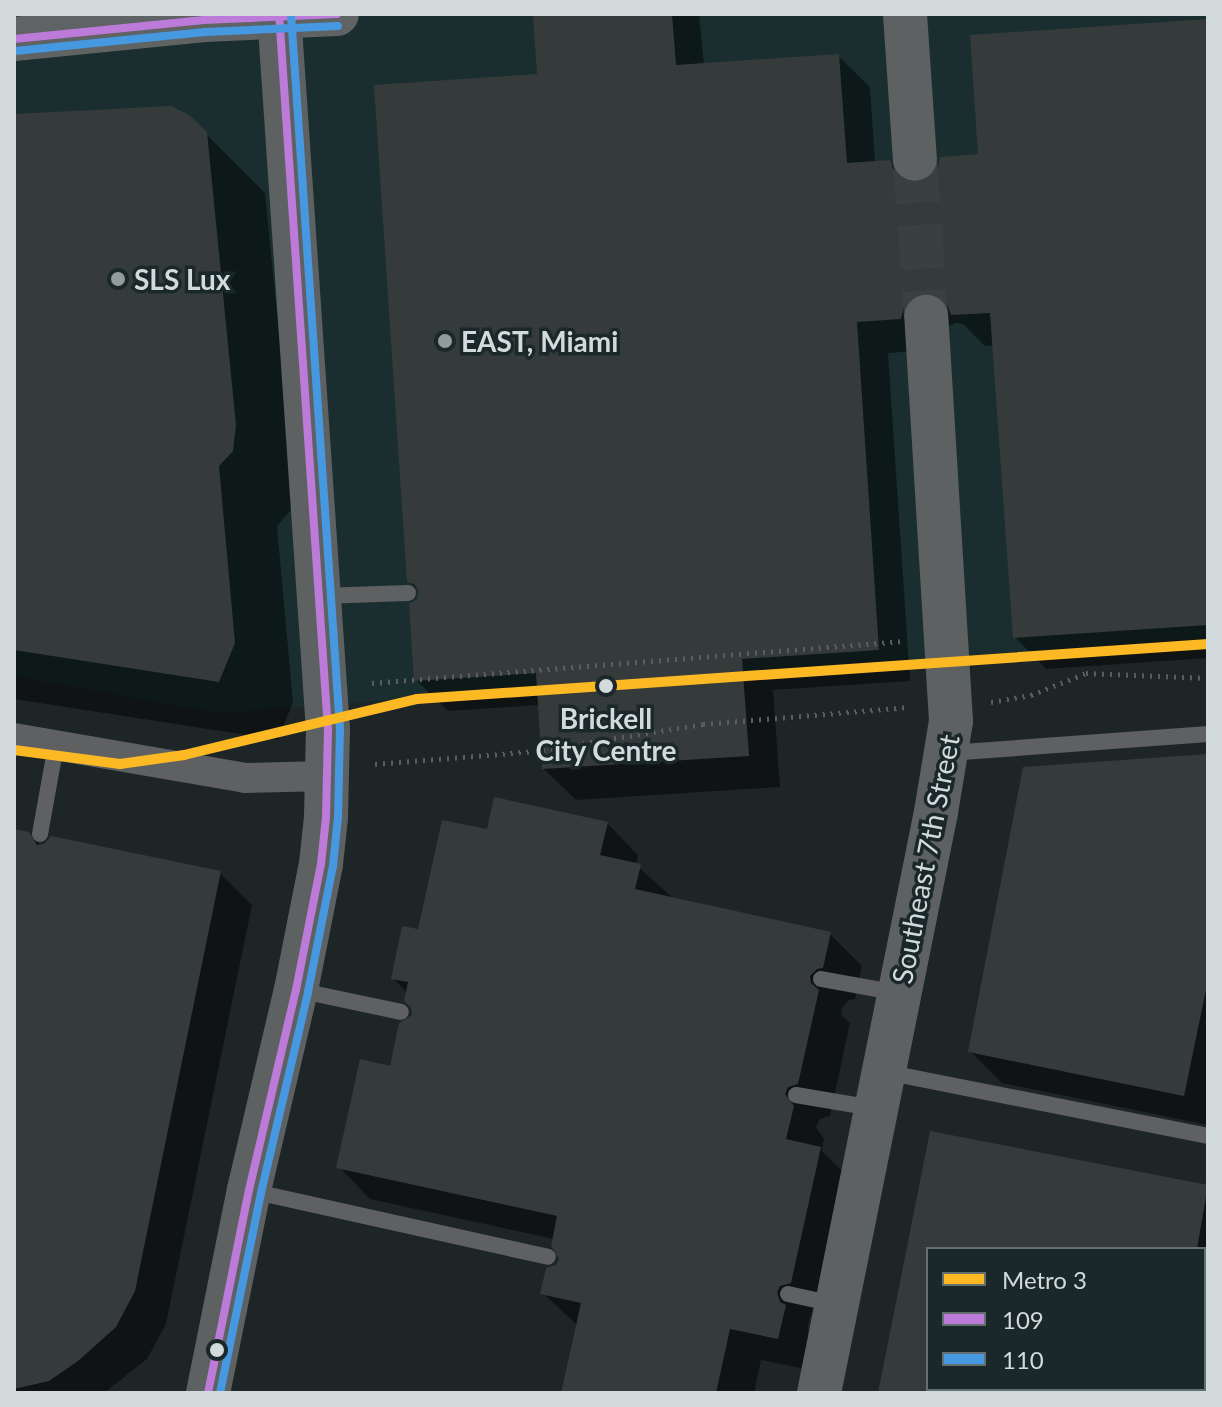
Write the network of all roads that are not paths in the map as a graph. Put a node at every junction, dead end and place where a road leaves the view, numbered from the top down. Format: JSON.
{"nodes":[{"id":1,"x":337,"y":14,"type":"edge"},
{"id":2,"x":905,"y":14,"type":"edge"},
{"id":3,"x":279,"y":15,"type":"edge"},
{"id":4,"x":144,"y":20,"type":"edge"},
{"id":5,"x":14,"y":39,"type":"edge"},
{"id":6,"x":915,"y":159,"type":"tunnel mouth"},
{"id":7,"x":926,"y":317,"type":"tunnel mouth"},
{"id":8,"x":408,"y":593,"type":"dead end"},
{"id":9,"x":317,"y":596,"type":"junction"},
{"id":10,"x":1208,"y":734,"type":"edge"},
{"id":11,"x":14,"y":738,"type":"edge"},
{"id":12,"x":56,"y":745,"type":"junction"},
{"id":13,"x":947,"y":753,"type":"junction"},
{"id":14,"x":327,"y":776,"type":"junction"},
{"id":15,"x":40,"y":834,"type":"dead end"},
{"id":16,"x":821,"y":979,"type":"dead end"},
{"id":17,"x":296,"y":990,"type":"junction"},
{"id":18,"x":899,"y":993,"type":"junction"},
{"id":19,"x":401,"y":1012,"type":"dead end"},
{"id":20,"x":880,"y":1090,"type":"junction"},
{"id":21,"x":796,"y":1095,"type":"dead end"},
{"id":22,"x":1208,"y":1136,"type":"edge"},
{"id":23,"x":249,"y":1190,"type":"junction"},
{"id":24,"x":548,"y":1257,"type":"dead end"},
{"id":25,"x":788,"y":1294,"type":"dead end"},
{"id":26,"x":836,"y":1305,"type":"junction"},
{"id":27,"x":208,"y":1393,"type":"edge"},
{"id":28,"x":819,"y":1393,"type":"edge"}],
"edges":[{"from":1,"to":3,"type":"main road"},
{"from":2,"to":6,"type":"main road"},
{"from":3,"to":4,"type":"main road"},
{"from":3,"to":9,"type":"main road"},
{"from":4,"to":5,"type":"main road"},
{"from":7,"to":13,"type":"main road","name":"Southeast 7th Street"},
{"from":8,"to":9,"type":"lane"},
{"from":9,"to":14,"type":"main road"},
{"from":10,"to":13,"type":"lane"},
{"from":11,"to":12,"type":"street"},
{"from":12,"to":14,"type":"street"},
{"from":12,"to":15,"type":"lane"},
{"from":13,"to":18,"type":"main road","name":"Southeast 7th Street"},
{"from":14,"to":17,"type":"main road"},
{"from":16,"to":18,"type":"lane"},
{"from":17,"to":19,"type":"lane"},
{"from":17,"to":23,"type":"main road"},
{"from":18,"to":20,"type":"main road","name":"Southeast 7th Street"},
{"from":20,"to":21,"type":"lane"},
{"from":20,"to":22,"type":"lane"},
{"from":20,"to":26,"type":"main road","name":"Southeast 7th Street"},
{"from":23,"to":24,"type":"lane"},
{"from":23,"to":27,"type":"main road"},
{"from":25,"to":26,"type":"lane"},
{"from":26,"to":28,"type":"main road","name":"Southeast 7th Street"}]}
